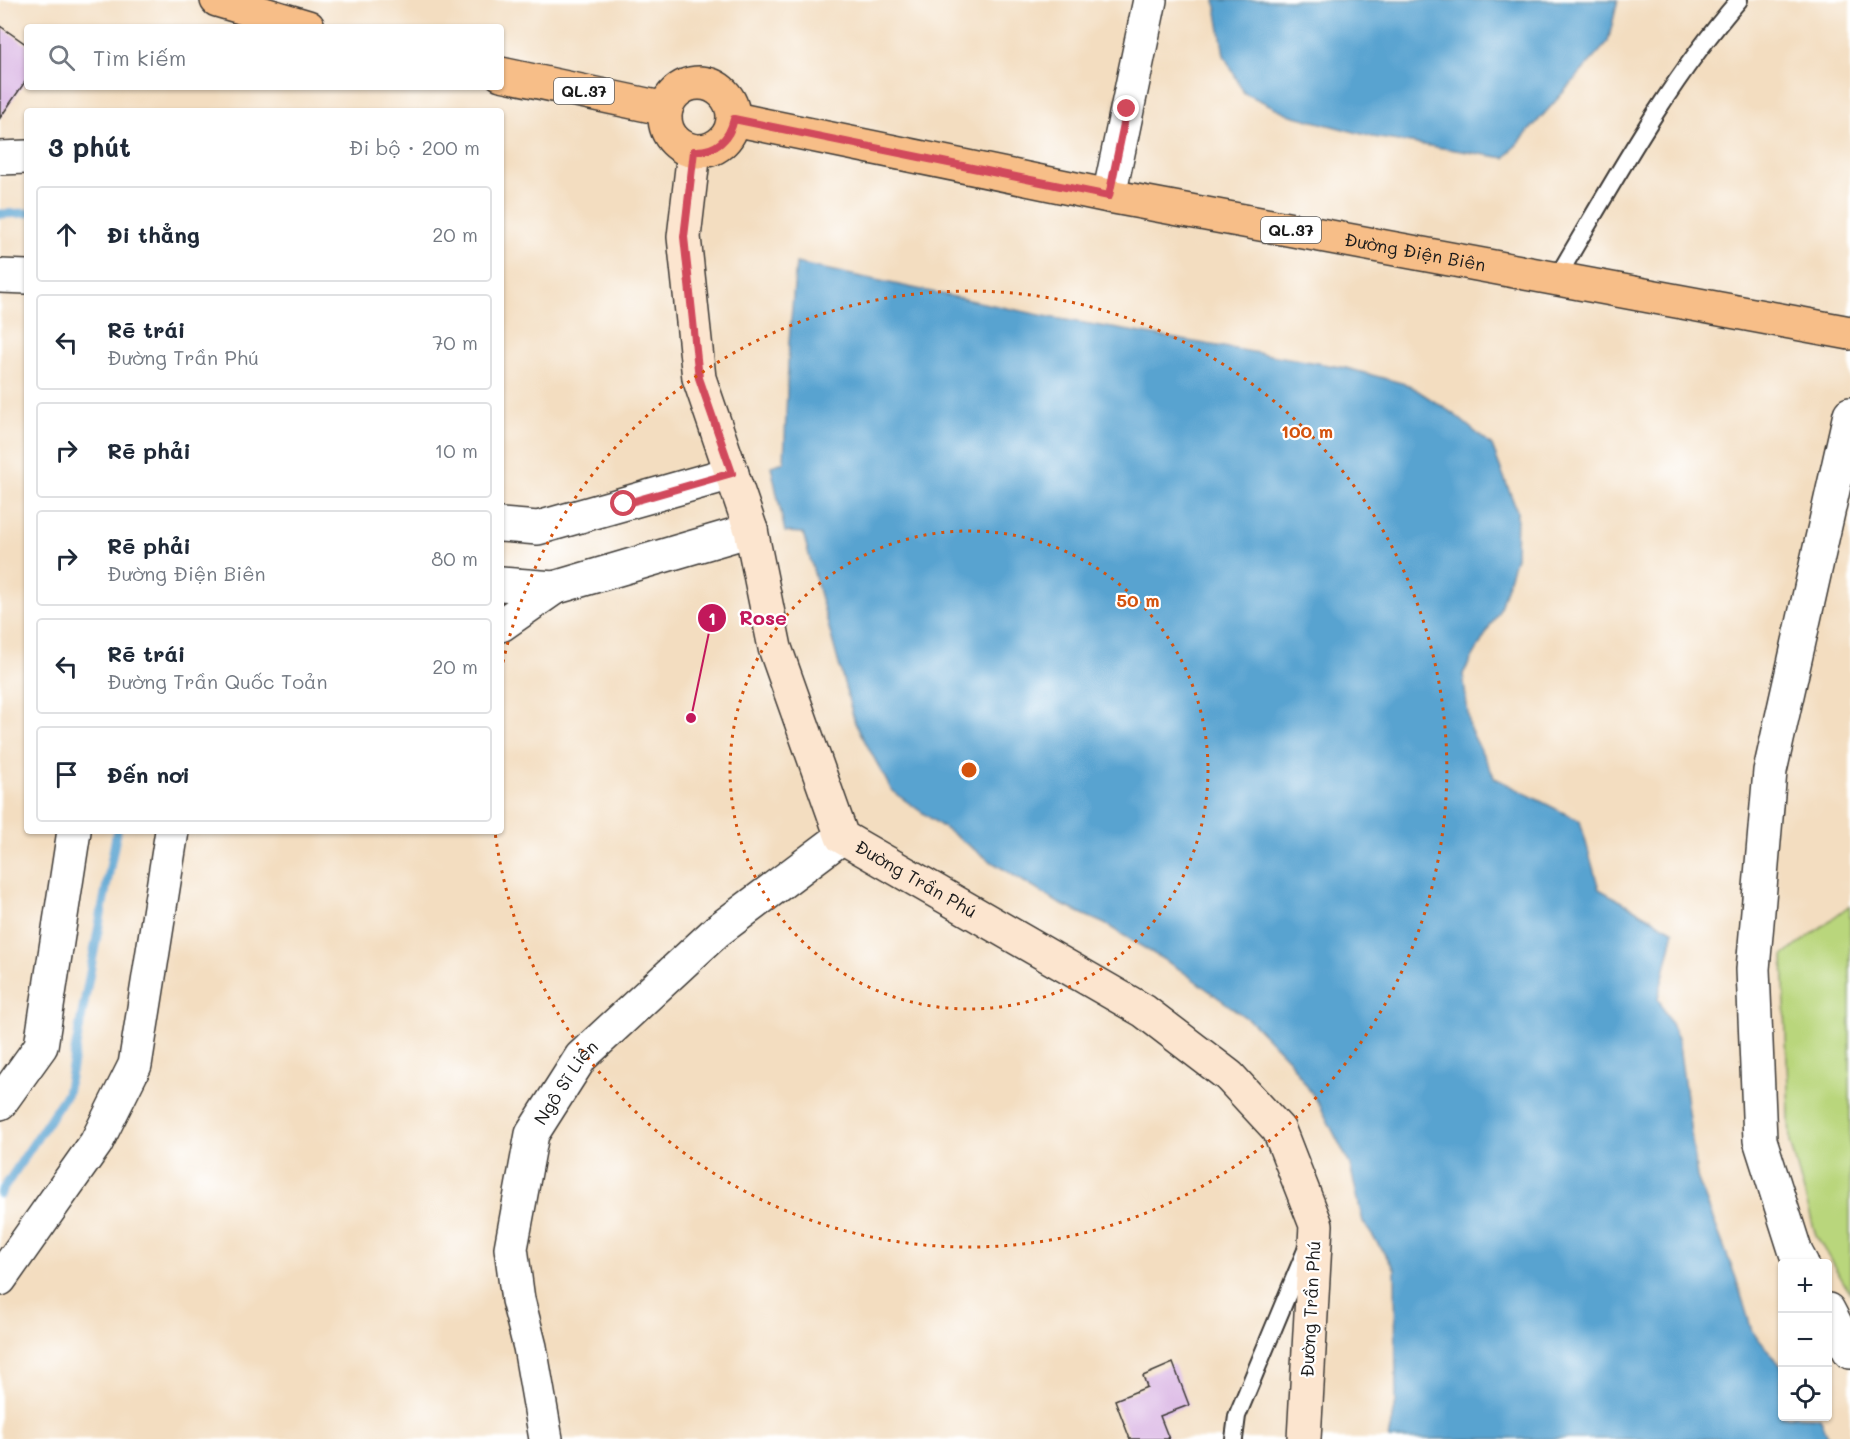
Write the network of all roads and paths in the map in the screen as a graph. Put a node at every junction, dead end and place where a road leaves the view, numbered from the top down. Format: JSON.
{"nodes":[{"id":1,"x":218,"y":0,"type":"edge"},
{"id":2,"x":1150,"y":0,"type":"edge"},
{"id":3,"x":1739,"y":0,"type":"edge"},
{"id":4,"x":298,"y":24,"type":"edge"},
{"id":5,"x":504,"y":75,"type":"edge"},
{"id":6,"x":666,"y":109,"type":"junction"},
{"id":7,"x":734,"y":119,"type":"junction"},
{"id":8,"x":694,"y":151,"type":"junction"},
{"id":9,"x":24,"y":157,"type":"edge"},
{"id":10,"x":0,"y":158,"type":"edge"},
{"id":11,"x":1109,"y":196,"type":"junction"},
{"id":12,"x":0,"y":276,"type":"edge"},
{"id":13,"x":24,"y":276,"type":"edge"},
{"id":14,"x":1556,"y":279,"type":"junction"},
{"id":15,"x":1850,"y":333,"type":"edge"},
{"id":16,"x":1850,"y":414,"type":"edge"},
{"id":17,"x":732,"y":473,"type":"junction"},
{"id":18,"x":504,"y":525,"type":"edge"},
{"id":19,"x":751,"y":530,"type":"junction"},
{"id":20,"x":504,"y":584,"type":"edge"},
{"id":21,"x":554,"y":588,"type":"junction"},
{"id":22,"x":504,"y":623,"type":"edge"},
{"id":23,"x":74,"y":834,"type":"edge"},
{"id":24,"x":172,"y":834,"type":"edge"},
{"id":25,"x":842,"y":837,"type":"junction"},
{"id":26,"x":0,"y":1103,"type":"edge"},
{"id":27,"x":1316,"y":1225,"type":"junction"},
{"id":28,"x":1800,"y":1259,"type":"edge"},
{"id":29,"x":0,"y":1279,"type":"edge"},
{"id":30,"x":1829,"y":1313,"type":"edge"},
{"id":31,"x":1850,"y":1352,"type":"edge"},
{"id":32,"x":546,"y":1439,"type":"edge"},
{"id":33,"x":1234,"y":1439,"type":"edge"},
{"id":34,"x":1304,"y":1439,"type":"edge"}],
"edges":[{"from":1,"to":4,"type":"main road"},
{"from":2,"to":11,"type":"street"},
{"from":3,"to":14,"type":"lane"},
{"from":5,"to":6,"type":"main road","number":"QL.37"},
{"from":6,"to":7,"type":"main road"},
{"from":6,"to":8,"type":"main road"},
{"from":7,"to":8,"type":"main road"},
{"from":7,"to":11,"type":"main road","name":"Đường Điện Biên","number":"QL.37"},
{"from":8,"to":17,"type":"street","name":"Đường Trần Phú"},
{"from":9,"to":10,"type":"street"},
{"from":11,"to":14,"type":"main road","name":"Đường Điện Biên","number":"QL.37"},
{"from":12,"to":13,"type":"street"},
{"from":14,"to":15,"type":"main road","name":"Đường Điện Biên","number":"QL.37"},
{"from":16,"to":28,"type":"street"},
{"from":17,"to":18,"type":"street"},
{"from":17,"to":19,"type":"street","name":"Đường Trần Phú"},
{"from":19,"to":21,"type":"street"},
{"from":19,"to":25,"type":"street","name":"Đường Trần Phú"},
{"from":20,"to":21,"type":"street"},
{"from":21,"to":22,"type":"street"},
{"from":23,"to":26,"type":"street"},
{"from":24,"to":29,"type":"street"},
{"from":25,"to":27,"type":"street","name":"Đường Trần Phú"},
{"from":25,"to":32,"type":"street","name":"Ngô Sĩ Liên"},
{"from":27,"to":33,"type":"lane"},
{"from":27,"to":34,"type":"street","name":"Đường Trần Phú"},
{"from":30,"to":31,"type":"street"}]}
